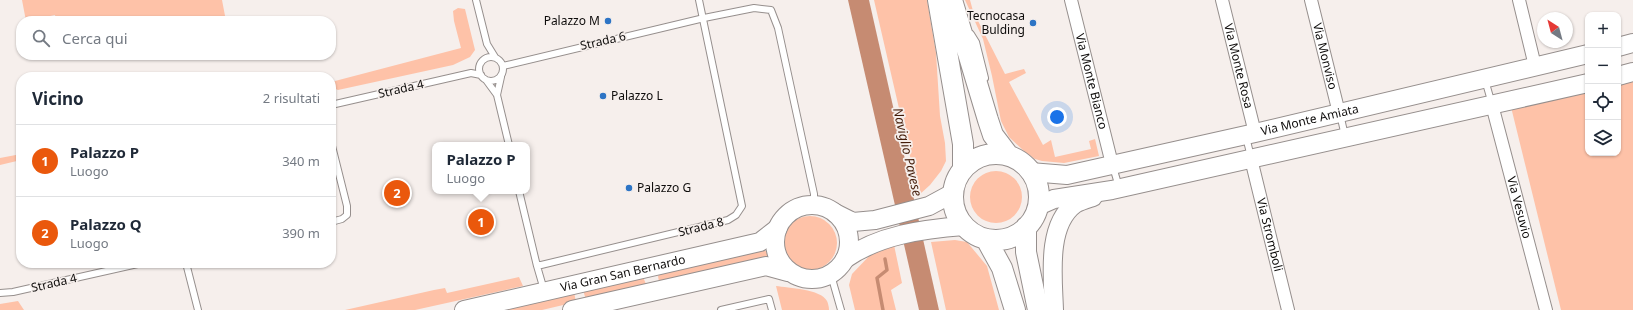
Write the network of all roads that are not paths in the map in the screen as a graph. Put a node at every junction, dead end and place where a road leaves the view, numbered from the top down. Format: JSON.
{"nodes":[{"id":1,"x":476,"y":0,"type":"edge"},
{"id":2,"x":699,"y":0,"type":"edge"},
{"id":3,"x":938,"y":0,"type":"edge"},
{"id":4,"x":952,"y":0,"type":"edge"},
{"id":5,"x":1071,"y":0,"type":"edge"},
{"id":6,"x":1222,"y":0,"type":"edge"},
{"id":7,"x":1311,"y":0,"type":"edge"},
{"id":8,"x":1519,"y":0,"type":"edge"},
{"id":9,"x":704,"y":18,"type":"junction"},
{"id":10,"x":959,"y":22,"type":"junction"},
{"id":11,"x":1633,"y":43,"type":"edge"},
{"id":12,"x":487,"y":44,"type":"junction"},
{"id":13,"x":1621,"y":46,"type":"edge"},
{"id":14,"x":1585,"y":55,"type":"edge"},
{"id":15,"x":495,"y":57,"type":"junction"},
{"id":16,"x":483,"y":60,"type":"junction"},
{"id":17,"x":503,"y":66,"type":"junction"},
{"id":18,"x":1535,"y":66,"type":"junction"},
{"id":19,"x":480,"y":67,"type":"junction"},
{"id":20,"x":1633,"y":72,"type":"edge"},
{"id":21,"x":471,"y":73,"type":"junction"},
{"id":22,"x":481,"y":75,"type":"junction"},
{"id":23,"x":1621,"y":75,"type":"edge"},
{"id":24,"x":501,"y":77,"type":"junction"},
{"id":25,"x":1484,"y":79,"type":"junction"},
{"id":26,"x":486,"y":80,"type":"junction"},
{"id":27,"x":985,"y":82,"type":"dead end"},
{"id":28,"x":1585,"y":84,"type":"edge"},
{"id":29,"x":986,"y":90,"type":"dead end"},
{"id":30,"x":497,"y":95,"type":"junction"},
{"id":31,"x":336,"y":104,"type":"edge"},
{"id":32,"x":1492,"y":105,"type":"junction"},
{"id":33,"x":1339,"y":113,"type":"junction"},
{"id":34,"x":1250,"y":134,"type":"junction"},
{"id":35,"x":994,"y":135,"type":"junction"},
{"id":36,"x":1346,"y":138,"type":"junction"},
{"id":37,"x":508,"y":142,"type":"edge"},
{"id":38,"x":1009,"y":156,"type":"junction"},
{"id":39,"x":1251,"y":159,"type":"junction"},
{"id":40,"x":336,"y":163,"type":"edge"},
{"id":41,"x":1112,"y":164,"type":"junction"},
{"id":42,"x":963,"y":169,"type":"junction"},
{"id":43,"x":1030,"y":172,"type":"junction"},
{"id":44,"x":1116,"y":189,"type":"junction"},
{"id":45,"x":953,"y":193,"type":"junction"},
{"id":46,"x":520,"y":194,"type":"edge"},
{"id":47,"x":814,"y":205,"type":"junction"},
{"id":48,"x":1038,"y":206,"type":"junction"},
{"id":49,"x":835,"y":213,"type":"junction"},
{"id":50,"x":336,"y":221,"type":"edge"},
{"id":51,"x":964,"y":226,"type":"junction"},
{"id":52,"x":1026,"y":227,"type":"junction"},
{"id":53,"x":778,"y":228,"type":"junction"},
{"id":54,"x":986,"y":239,"type":"junction"},
{"id":55,"x":845,"y":259,"type":"junction"},
{"id":56,"x":536,"y":266,"type":"junction"},
{"id":57,"x":120,"y":268,"type":"edge"},
{"id":58,"x":187,"y":268,"type":"edge"},
{"id":59,"x":788,"y":272,"type":"junction"},
{"id":60,"x":834,"y":273,"type":"junction"},
{"id":61,"x":544,"y":292,"type":"junction"},
{"id":62,"x":0,"y":293,"type":"edge"},
{"id":63,"x":198,"y":310,"type":"edge"},
{"id":64,"x":464,"y":310,"type":"edge"},
{"id":65,"x":572,"y":310,"type":"edge"},
{"id":66,"x":721,"y":310,"type":"edge"},
{"id":67,"x":772,"y":310,"type":"edge"},
{"id":68,"x":841,"y":310,"type":"edge"},
{"id":69,"x":1015,"y":310,"type":"edge"},
{"id":70,"x":1038,"y":310,"type":"edge"},
{"id":71,"x":1054,"y":310,"type":"edge"},
{"id":72,"x":1288,"y":310,"type":"edge"},
{"id":73,"x":1546,"y":310,"type":"edge"}],
"edges":[{"from":1,"to":12,"type":"lane"},
{"from":2,"to":9,"type":"lane","name":"Strada 8"},
{"from":3,"to":42,"type":"main road"},
{"from":4,"to":10,"type":"main road"},
{"from":5,"to":41,"type":"street","name":"Via Monte Bianco"},
{"from":6,"to":34,"type":"street","name":"Via Monte Rosa"},
{"from":7,"to":33,"type":"street","name":"Via Monviso"},
{"from":8,"to":18,"type":"street"},
{"from":9,"to":17,"type":"lane","name":"Strada 6"},
{"from":9,"to":47,"type":"lane"},
{"from":9,"to":56,"type":"lane","name":"Strada 8"},
{"from":10,"to":27,"type":"lane"},
{"from":10,"to":35,"type":"main road"},
{"from":11,"to":13,"type":"main road"},
{"from":12,"to":15,"type":"lane"},
{"from":12,"to":16,"type":"lane"},
{"from":14,"to":18,"type":"main road","name":"Via Monte Amiata"},
{"from":15,"to":16,"type":"lane"},
{"from":15,"to":17,"type":"lane"},
{"from":16,"to":19,"type":"lane"},
{"from":17,"to":24,"type":"lane"},
{"from":18,"to":25,"type":"main road","name":"Via Monte Amiata"},
{"from":19,"to":21,"type":"lane","name":"Strada 4"},
{"from":19,"to":22,"type":"lane"},
{"from":20,"to":23,"type":"main road"},
{"from":21,"to":22,"type":"lane","name":"Strada 4"},
{"from":21,"to":31,"type":"lane","name":"Strada 4"},
{"from":22,"to":26,"type":"lane"},
{"from":24,"to":26,"type":"lane"},
{"from":24,"to":30,"type":"lane"},
{"from":25,"to":32,"type":"lane"},
{"from":25,"to":33,"type":"main road","name":"Via Monte Amiata"},
{"from":26,"to":30,"type":"lane"},
{"from":28,"to":32,"type":"main road","name":"Via Monte Amiata"},
{"from":29,"to":35,"type":"lane"},
{"from":30,"to":37,"type":"lane"},
{"from":32,"to":36,"type":"main road","name":"Via Monte Amiata"},
{"from":32,"to":73,"type":"street","name":"Via Vesuvio"},
{"from":33,"to":34,"type":"main road","name":"Via Monte Amiata"},
{"from":33,"to":36,"type":"lane"},
{"from":34,"to":39,"type":"lane"},
{"from":34,"to":41,"type":"main road","name":"Via Monte Amiata"},
{"from":35,"to":38,"type":"main road"},
{"from":36,"to":39,"type":"main road","name":"Via Monte Amiata"},
{"from":38,"to":42,"type":"main road"},
{"from":38,"to":43,"type":"main road"},
{"from":39,"to":44,"type":"main road","name":"Via Monte Amiata"},
{"from":39,"to":72,"type":"street","name":"Via Stromboli"},
{"from":40,"to":50,"type":"lane"},
{"from":41,"to":43,"type":"main road","name":"Via Monte Amiata"},
{"from":41,"to":44,"type":"lane"},
{"from":42,"to":45,"type":"main road"},
{"from":43,"to":48,"type":"main road"},
{"from":44,"to":48,"type":"main road","name":"Via Monte Amiata"},
{"from":44,"to":71,"type":"main road"},
{"from":45,"to":49,"type":"main road"},
{"from":45,"to":51,"type":"main road"},
{"from":46,"to":56,"type":"lane"},
{"from":47,"to":49,"type":"main road"},
{"from":47,"to":53,"type":"main road"},
{"from":48,"to":52,"type":"main road"},
{"from":49,"to":55,"type":"main road"},
{"from":51,"to":54,"type":"main road"},
{"from":51,"to":55,"type":"main road"},
{"from":52,"to":54,"type":"main road"},
{"from":52,"to":70,"type":"main road"},
{"from":53,"to":59,"type":"main road"},
{"from":53,"to":61,"type":"main road","name":"Via Gran San Bernardo"},
{"from":54,"to":69,"type":"main road"},
{"from":55,"to":60,"type":"main road"},
{"from":56,"to":61,"type":"lane"},
{"from":57,"to":62,"type":"lane","name":"Strada 4"},
{"from":58,"to":63,"type":"lane"},
{"from":59,"to":60,"type":"main road"},
{"from":59,"to":65,"type":"main road","name":"Via Gran San Bernardo"},
{"from":60,"to":68,"type":"lane"},
{"from":61,"to":64,"type":"main road","name":"Via Gran San Bernardo"},
{"from":66,"to":67,"type":"lane"}]}
